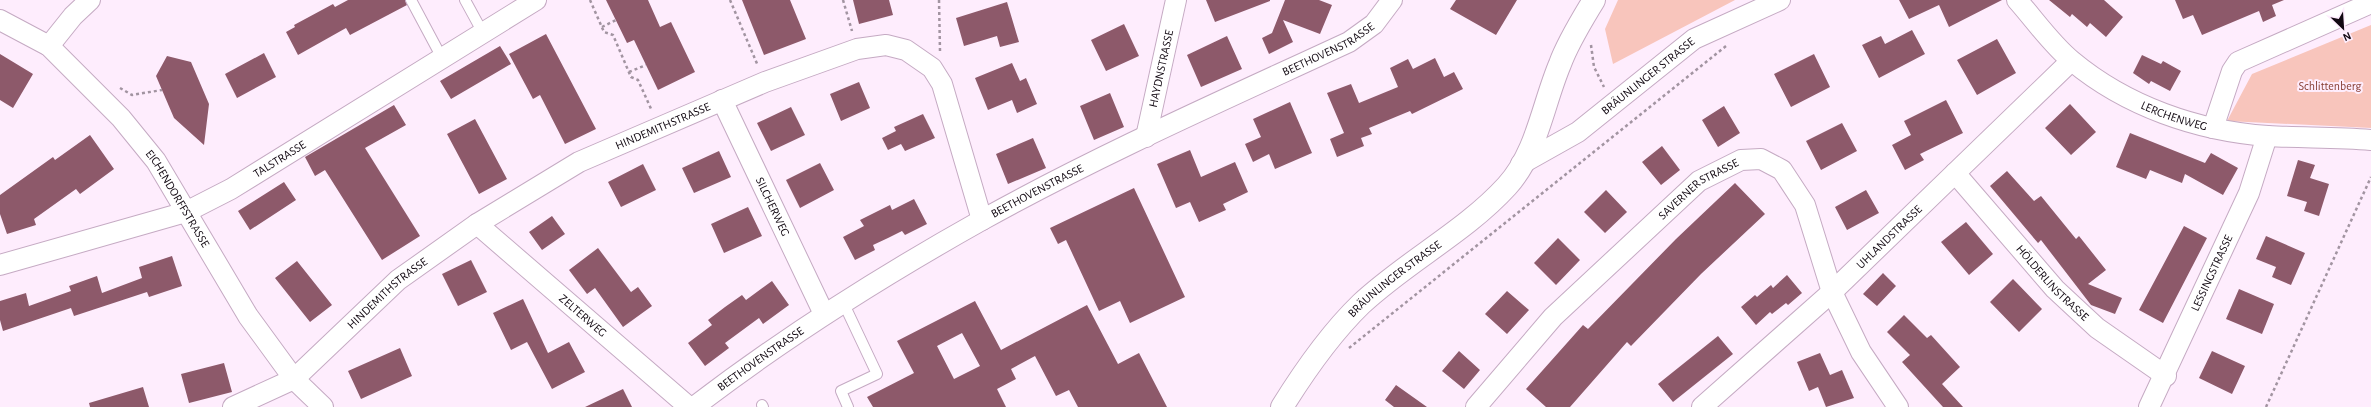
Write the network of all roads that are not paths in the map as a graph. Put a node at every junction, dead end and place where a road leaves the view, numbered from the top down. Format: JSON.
{"nodes":[{"id":1,"x":90,"y":0,"type":"edge"},
{"id":2,"x":411,"y":0,"type":"edge"},
{"id":3,"x":465,"y":0,"type":"edge"},
{"id":4,"x":536,"y":0,"type":"edge"},
{"id":5,"x":1176,"y":0,"type":"edge"},
{"id":6,"x":1392,"y":0,"type":"edge"},
{"id":7,"x":1594,"y":0,"type":"edge"},
{"id":8,"x":1780,"y":0,"type":"edge"},
{"id":9,"x":2017,"y":0,"type":"edge"},
{"id":10,"x":2371,"y":3,"type":"edge"},
{"id":11,"x":0,"y":20,"type":"edge"},
{"id":12,"x":483,"y":33,"type":"junction"},
{"id":13,"x":49,"y":46,"type":"junction"},
{"id":14,"x":442,"y":58,"type":"junction"},
{"id":15,"x":2071,"y":61,"type":"junction"},
{"id":16,"x":722,"y":100,"type":"junction"},
{"id":17,"x":2212,"y":128,"type":"junction"},
{"id":18,"x":2267,"y":136,"type":"junction"},
{"id":19,"x":1146,"y":137,"type":"junction"},
{"id":20,"x":2371,"y":140,"type":"edge"},
{"id":21,"x":1521,"y":164,"type":"junction"},
{"id":22,"x":1956,"y":173,"type":"junction"},
{"id":23,"x":186,"y":212,"type":"junction"},
{"id":24,"x":982,"y":220,"type":"junction"},
{"id":25,"x":477,"y":224,"type":"junction"},
{"id":26,"x":0,"y":265,"type":"edge"},
{"id":27,"x":1832,"y":292,"type":"junction"},
{"id":28,"x":843,"y":302,"type":"junction"},
{"id":29,"x":824,"y":314,"type":"junction"},
{"id":30,"x":2166,"y":376,"type":"junction"},
{"id":31,"x":294,"y":379,"type":"junction"},
{"id":32,"x":233,"y":407,"type":"edge"},
{"id":33,"x":323,"y":407,"type":"edge"},
{"id":34,"x":689,"y":407,"type":"edge"},
{"id":35,"x":694,"y":407,"type":"edge"},
{"id":36,"x":848,"y":407,"type":"edge"},
{"id":37,"x":1282,"y":407,"type":"edge"},
{"id":38,"x":1476,"y":407,"type":"edge"},
{"id":39,"x":1702,"y":407,"type":"edge"},
{"id":40,"x":1898,"y":407,"type":"edge"},
{"id":41,"x":2149,"y":407,"type":"edge"}],
"edges":[{"from":1,"to":13,"type":"street"},
{"from":2,"to":14,"type":"lane"},
{"from":3,"to":12,"type":"lane"},
{"from":4,"to":12,"type":"street","name":"TALSTRASSE"},
{"from":5,"to":19,"type":"street","name":"HAYDNSTRASSE"},
{"from":6,"to":19,"type":"street","name":"BEETHOVENSTRASSE"},
{"from":7,"to":21,"type":"main road","name":"BRÄUNLINGER STRASSE"},
{"from":8,"to":21,"type":"street","name":"BRÄUNLINGER STRASSE"},
{"from":9,"to":15,"type":"street","name":"LERCHENWEG"},
{"from":10,"to":17,"type":"street"},
{"from":11,"to":13,"type":"street","name":"EICHENDORFFSTRASSE"},
{"from":12,"to":14,"type":"street","name":"TALSTRASSE"},
{"from":13,"to":23,"type":"street","name":"EICHENDORFFSTRASSE"},
{"from":14,"to":23,"type":"street","name":"TALSTRASSE"},
{"from":15,"to":17,"type":"street","name":"LERCHENWEG"},
{"from":15,"to":22,"type":"street","name":"UHLANDSTRASSE"},
{"from":16,"to":24,"type":"street","name":"HINDEMITHSTRASSE"},
{"from":16,"to":25,"type":"street","name":"HINDEMITHSTRASSE"},
{"from":16,"to":29,"type":"street","name":"SILCHERWEG"},
{"from":17,"to":18,"type":"street","name":"LERCHENWEG"},
{"from":18,"to":20,"type":"street","name":"LERCHENWEG"},
{"from":18,"to":30,"type":"street","name":"LESSINGSTRASSE"},
{"from":19,"to":24,"type":"street","name":"BEETHOVENSTRASSE"},
{"from":21,"to":37,"type":"main road","name":"BRÄUNLINGER STRASSE"},
{"from":22,"to":27,"type":"street","name":"UHLANDSTRASSE"},
{"from":22,"to":30,"type":"street","name":"HÖLDERLINSTRASSE"},
{"from":23,"to":26,"type":"street","name":"TALSTRASSE"},
{"from":23,"to":31,"type":"street","name":"EICHENDORFFSTRASSE"},
{"from":24,"to":28,"type":"street","name":"BEETHOVENSTRASSE"},
{"from":25,"to":31,"type":"street","name":"HINDEMITHSTRASSE"},
{"from":25,"to":34,"type":"street","name":"ZELTERWEG"},
{"from":27,"to":38,"type":"street","name":"SAVERNER STRASSE"},
{"from":27,"to":39,"type":"street","name":"UHLANDSTRASSE"},
{"from":27,"to":40,"type":"street","name":"SAVERNER STRASSE"},
{"from":28,"to":29,"type":"street","name":"BEETHOVENSTRASSE"},
{"from":28,"to":36,"type":"lane"},
{"from":29,"to":35,"type":"street","name":"BEETHOVENSTRASSE"},
{"from":30,"to":41,"type":"street","name":"LESSINGSTRASSE"},
{"from":31,"to":32,"type":"street","name":"HINDEMITHSTRASSE"},
{"from":31,"to":33,"type":"street","name":"EICHENDORFFSTRASSE"}]}
